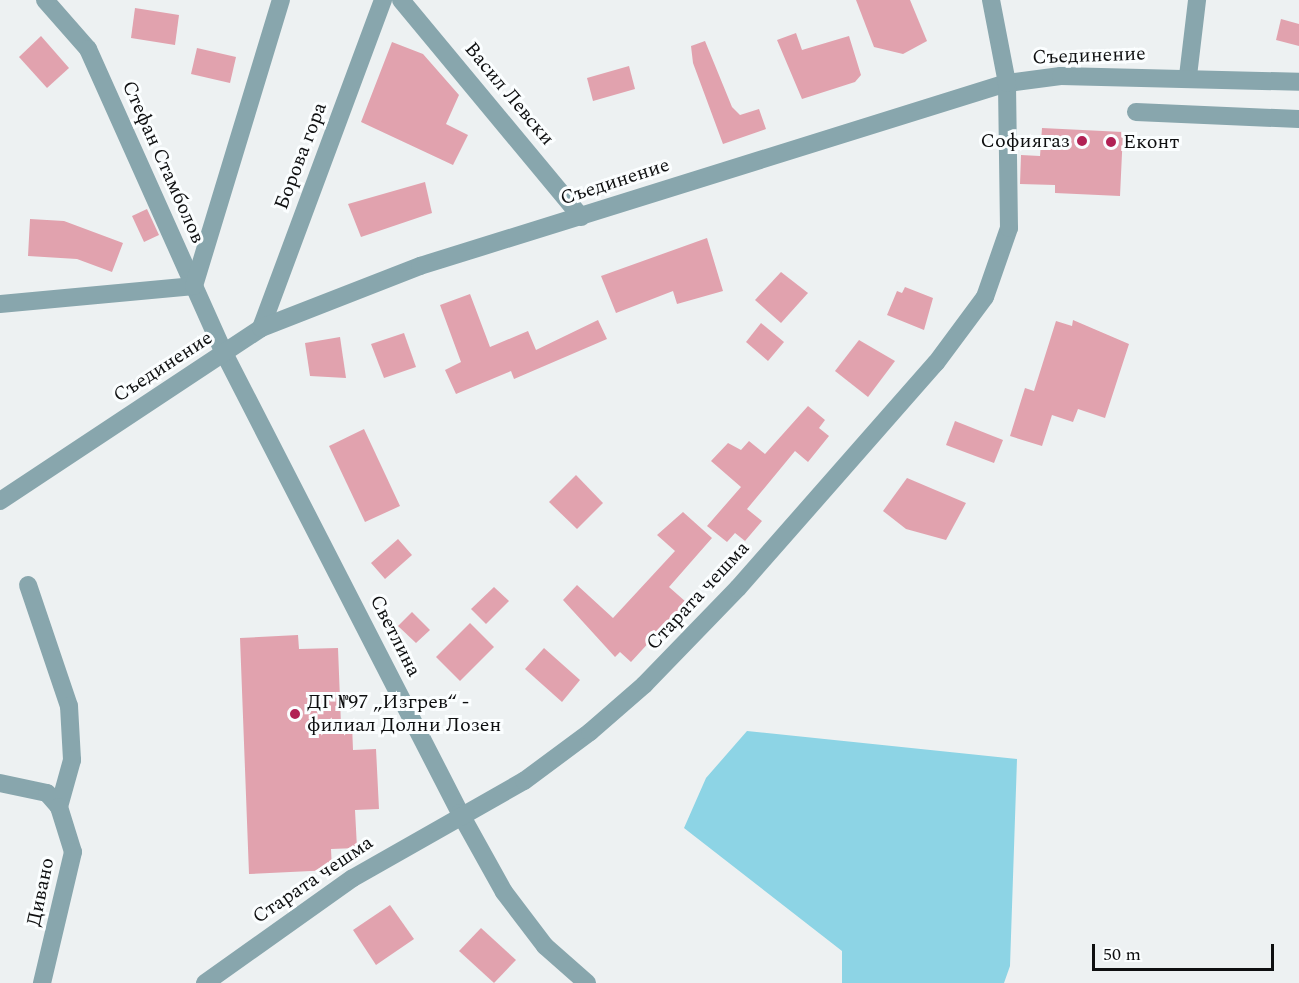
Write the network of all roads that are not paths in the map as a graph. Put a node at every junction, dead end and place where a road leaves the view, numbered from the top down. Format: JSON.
{"nodes":[{"id":1,"x":45,"y":0,"type":"edge"},
{"id":2,"x":281,"y":0,"type":"edge"},
{"id":3,"x":383,"y":0,"type":"edge"},
{"id":4,"x":401,"y":0,"type":"edge"},
{"id":5,"x":991,"y":0,"type":"edge"},
{"id":6,"x":1197,"y":0,"type":"edge"},
{"id":7,"x":1188,"y":76,"type":"junction"},
{"id":8,"x":1299,"y":82,"type":"edge"},
{"id":9,"x":1007,"y":83,"type":"junction"},
{"id":10,"x":1136,"y":112,"type":"dead end"},
{"id":11,"x":1299,"y":119,"type":"edge"},
{"id":12,"x":581,"y":217,"type":"junction"},
{"id":13,"x":194,"y":286,"type":"junction"},
{"id":14,"x":0,"y":304,"type":"edge"},
{"id":15,"x":261,"y":328,"type":"junction"},
{"id":16,"x":224,"y":353,"type":"junction"},
{"id":17,"x":0,"y":501,"type":"edge"},
{"id":18,"x":28,"y":585,"type":"dead end"},
{"id":19,"x":0,"y":783,"type":"edge"},
{"id":20,"x":59,"y":807,"type":"junction"},
{"id":21,"x":460,"y":813,"type":"junction"},
{"id":22,"x":42,"y":983,"type":"edge"},
{"id":23,"x":205,"y":983,"type":"edge"},
{"id":24,"x":587,"y":983,"type":"edge"}],
"edges":[{"from":1,"to":13,"type":"street","name":"Стефан Стамболов"},
{"from":2,"to":13,"type":"street"},
{"from":3,"to":15,"type":"street","name":"Борова гора"},
{"from":4,"to":12,"type":"street","name":"Васил Левски"},
{"from":5,"to":9,"type":"street","name":"Старата чешма"},
{"from":6,"to":7,"type":"street"},
{"from":7,"to":8,"type":"street","name":"Съединение"},
{"from":7,"to":9,"type":"street","name":"Съединение"},
{"from":9,"to":12,"type":"street","name":"Съединение"},
{"from":9,"to":21,"type":"street","name":"Старата чешма"},
{"from":10,"to":11,"type":"street"},
{"from":12,"to":15,"type":"street","name":"Съединение"},
{"from":13,"to":14,"type":"street"},
{"from":13,"to":16,"type":"street","name":"Стефан Стамболов"},
{"from":15,"to":16,"type":"street","name":"Съединение"},
{"from":16,"to":17,"type":"street","name":"Съединение"},
{"from":16,"to":21,"type":"street","name":"Светлина"},
{"from":18,"to":20,"type":"street"},
{"from":19,"to":20,"type":"street"},
{"from":20,"to":22,"type":"street","name":"Дивано"},
{"from":21,"to":23,"type":"street","name":"Старата чешма"},
{"from":21,"to":24,"type":"street","name":"Светлина"}]}
